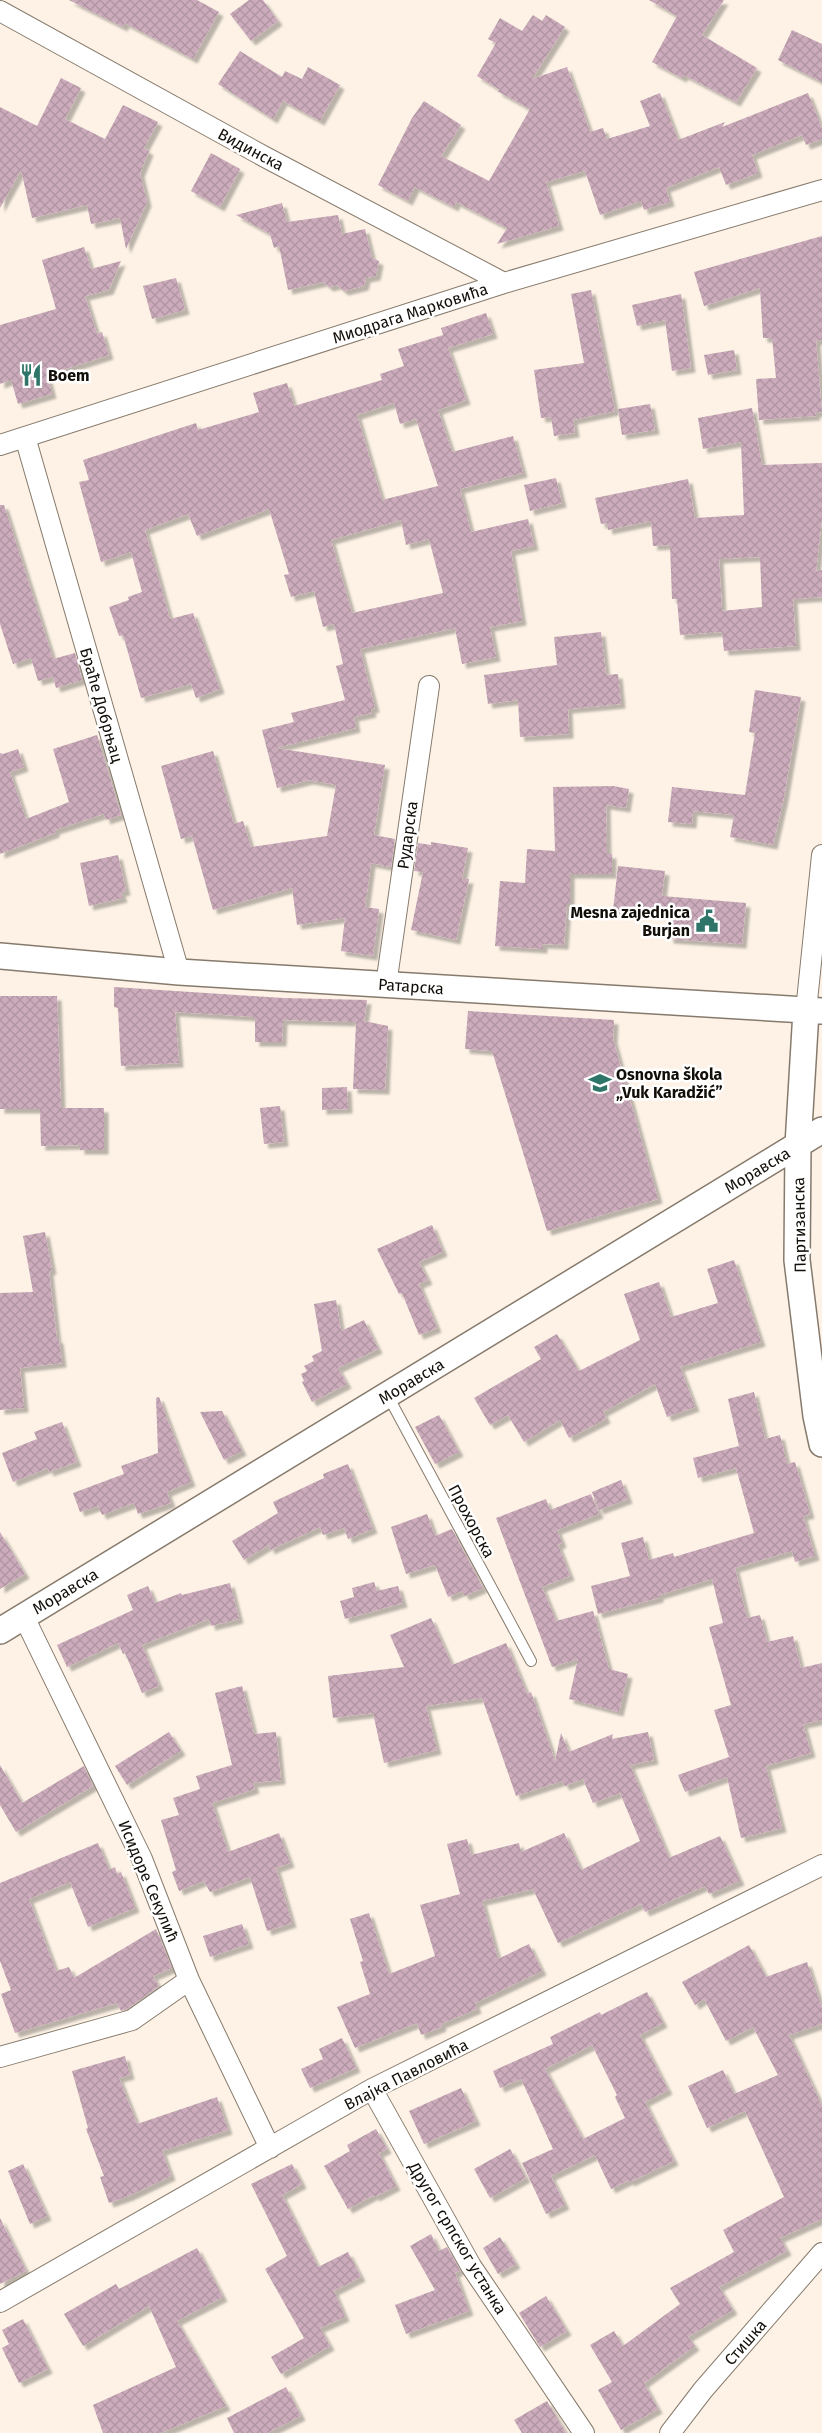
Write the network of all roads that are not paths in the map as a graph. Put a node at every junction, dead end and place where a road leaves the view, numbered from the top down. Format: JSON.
{"nodes":[{"id":1,"x":0,"y":11,"type":"edge"},
{"id":2,"x":822,"y":190,"type":"edge"},
{"id":3,"x":504,"y":283,"type":"junction"},
{"id":4,"x":25,"y":437,"type":"junction"},
{"id":5,"x":0,"y":445,"type":"edge"},
{"id":6,"x":429,"y":686,"type":"dead end"},
{"id":7,"x":822,"y":855,"type":"edge"},
{"id":8,"x":0,"y":956,"type":"edge"},
{"id":9,"x":180,"y":972,"type":"junction"},
{"id":10,"x":386,"y":984,"type":"junction"},
{"id":11,"x":814,"y":1011,"type":"edge"},
{"id":12,"x":822,"y":1130,"type":"edge"},
{"id":13,"x":798,"y":1145,"type":"junction"},
{"id":14,"x":388,"y":1395,"type":"junction"},
{"id":15,"x":822,"y":1444,"type":"edge"},
{"id":16,"x":24,"y":1617,"type":"junction"},
{"id":17,"x":0,"y":1631,"type":"edge"},
{"id":18,"x":531,"y":1661,"type":"dead end"},
{"id":19,"x":822,"y":1865,"type":"edge"},
{"id":20,"x":189,"y":1980,"type":"junction"},
{"id":21,"x":0,"y":2057,"type":"edge"},
{"id":22,"x":372,"y":2090,"type":"junction"},
{"id":23,"x":270,"y":2148,"type":"junction"},
{"id":24,"x":822,"y":2253,"type":"edge"},
{"id":25,"x":0,"y":2302,"type":"edge"},
{"id":26,"x":584,"y":2433,"type":"edge"},
{"id":27,"x":670,"y":2433,"type":"edge"}],
"edges":[{"from":1,"to":3,"type":"street","name":"Видинска"},
{"from":2,"to":3,"type":"street","name":"Миодрага Марковића"},
{"from":3,"to":4,"type":"street","name":"Миодрага Марковића"},
{"from":4,"to":5,"type":"street","name":"Миодрага Марковића"},
{"from":4,"to":9,"type":"street","name":"Браће Добрњац"},
{"from":6,"to":10,"type":"street","name":"Рударска"},
{"from":7,"to":11,"type":"street","name":"Партизанска"},
{"from":8,"to":9,"type":"street","name":"Ратарска"},
{"from":9,"to":10,"type":"street","name":"Ратарска"},
{"from":10,"to":11,"type":"street","name":"Ратарска"},
{"from":11,"to":13,"type":"street","name":"Партизанска"},
{"from":12,"to":13,"type":"street","name":"Моравска"},
{"from":13,"to":14,"type":"street","name":"Моравска"},
{"from":13,"to":15,"type":"street","name":"Партизанска"},
{"from":14,"to":16,"type":"street","name":"Моравска"},
{"from":14,"to":18,"type":"lane","name":"Прохорска"},
{"from":16,"to":17,"type":"street","name":"Моравска"},
{"from":16,"to":20,"type":"street","name":"Исидоре Секулић"},
{"from":19,"to":22,"type":"street","name":"Влајка Павловића"},
{"from":20,"to":21,"type":"street"},
{"from":20,"to":23,"type":"street","name":"Исидоре Секулић"},
{"from":22,"to":23,"type":"street","name":"Влајка Павловића"},
{"from":22,"to":26,"type":"street","name":"Другог српског устанка"},
{"from":23,"to":25,"type":"street","name":"Влајка Павловића"},
{"from":24,"to":27,"type":"street","name":"Стишка"}]}
